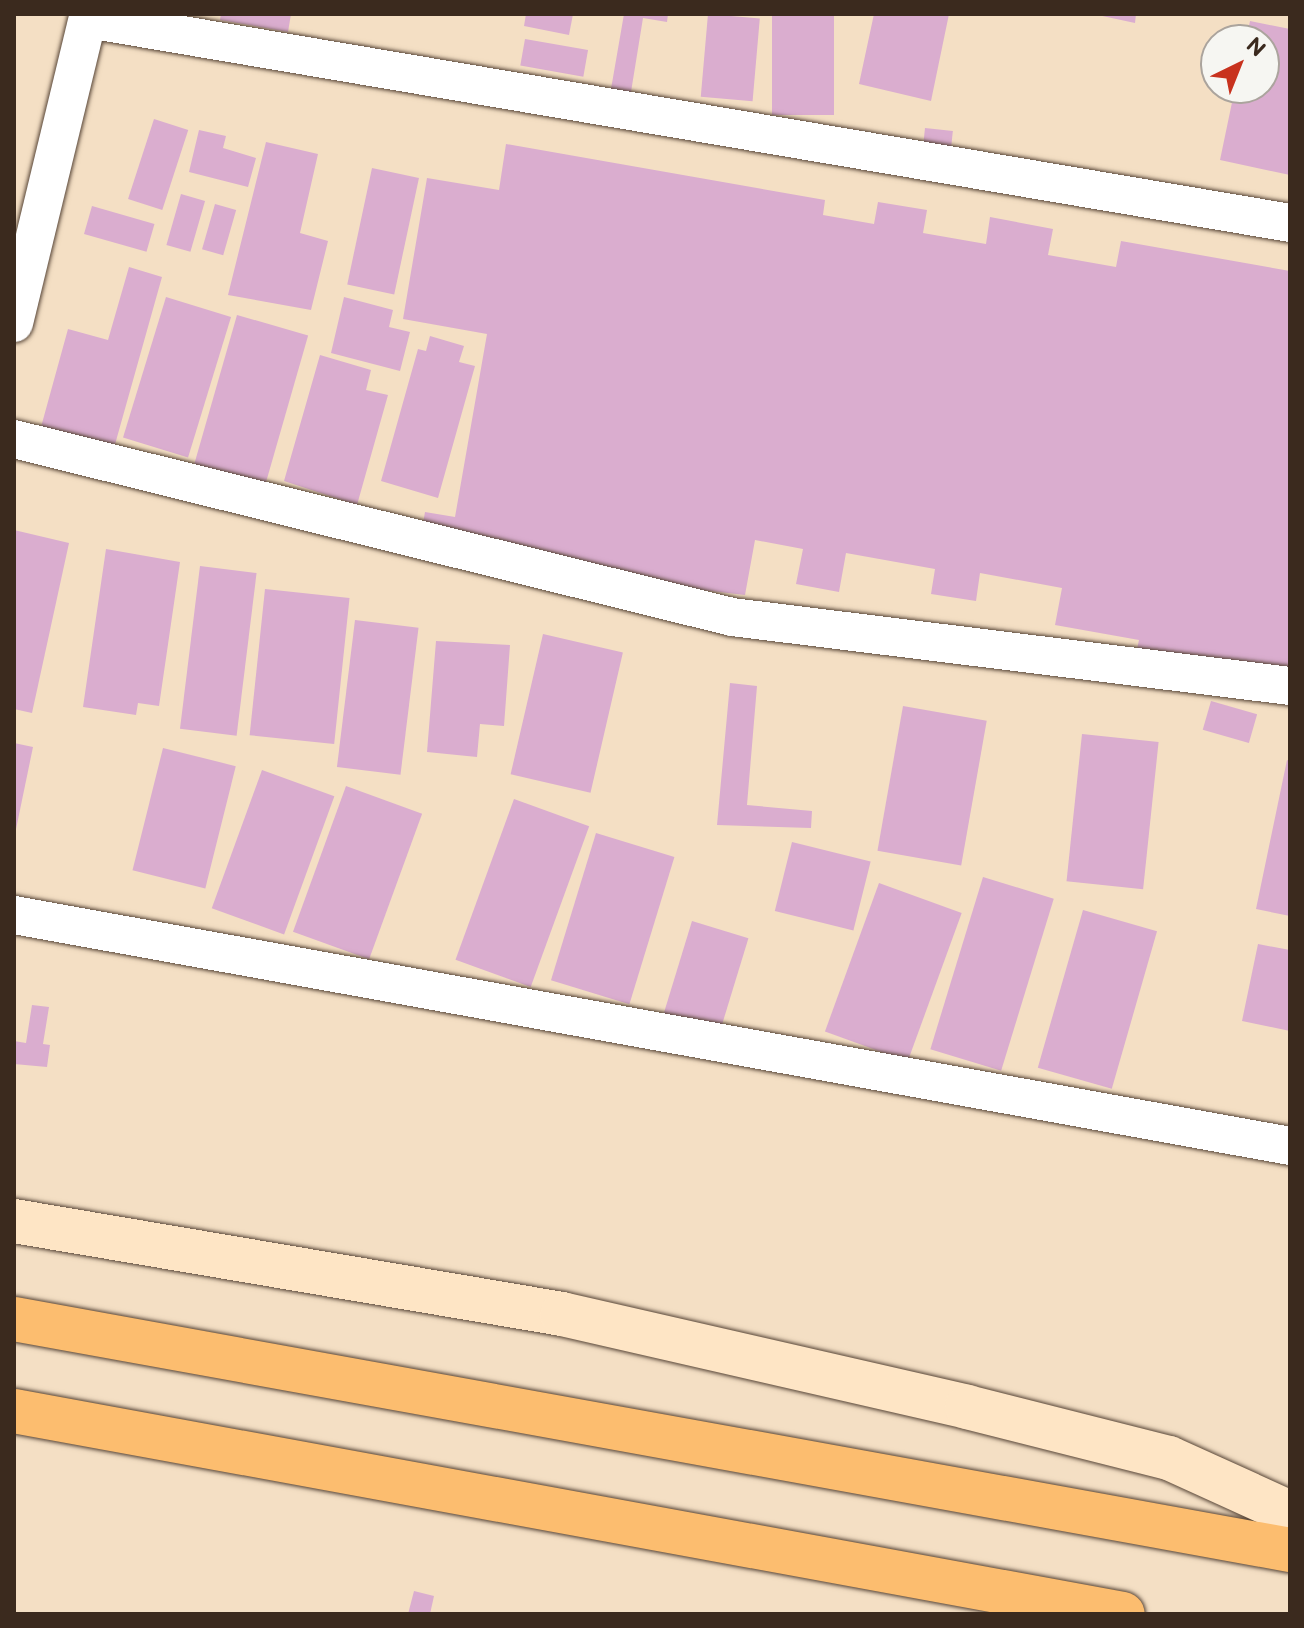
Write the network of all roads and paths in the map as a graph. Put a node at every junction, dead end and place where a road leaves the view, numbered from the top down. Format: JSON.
{"nodes":[{"id":1,"x":88,"y":16,"type":"edge"},
{"id":2,"x":1290,"y":223,"type":"edge"},
{"id":3,"x":14,"y":323,"type":"edge"},
{"id":4,"x":14,"y":439,"type":"edge"},
{"id":5,"x":1290,"y":686,"type":"edge"},
{"id":6,"x":14,"y":915,"type":"edge"},
{"id":7,"x":1290,"y":1146,"type":"edge"},
{"id":8,"x":14,"y":1221,"type":"edge"},
{"id":9,"x":14,"y":1319,"type":"edge"},
{"id":10,"x":14,"y":1411,"type":"edge"},
{"id":11,"x":1290,"y":1513,"type":"edge"},
{"id":12,"x":1290,"y":1550,"type":"edge"},
{"id":13,"x":1123,"y":1614,"type":"edge"}],
"edges":[{"from":1,"to":2,"type":"street"},
{"from":1,"to":3,"type":"street"},
{"from":4,"to":5,"type":"street"},
{"from":6,"to":7,"type":"street"},
{"from":8,"to":11,"type":"main road"},
{"from":9,"to":12,"type":"highway"},
{"from":10,"to":13,"type":"highway"}]}
